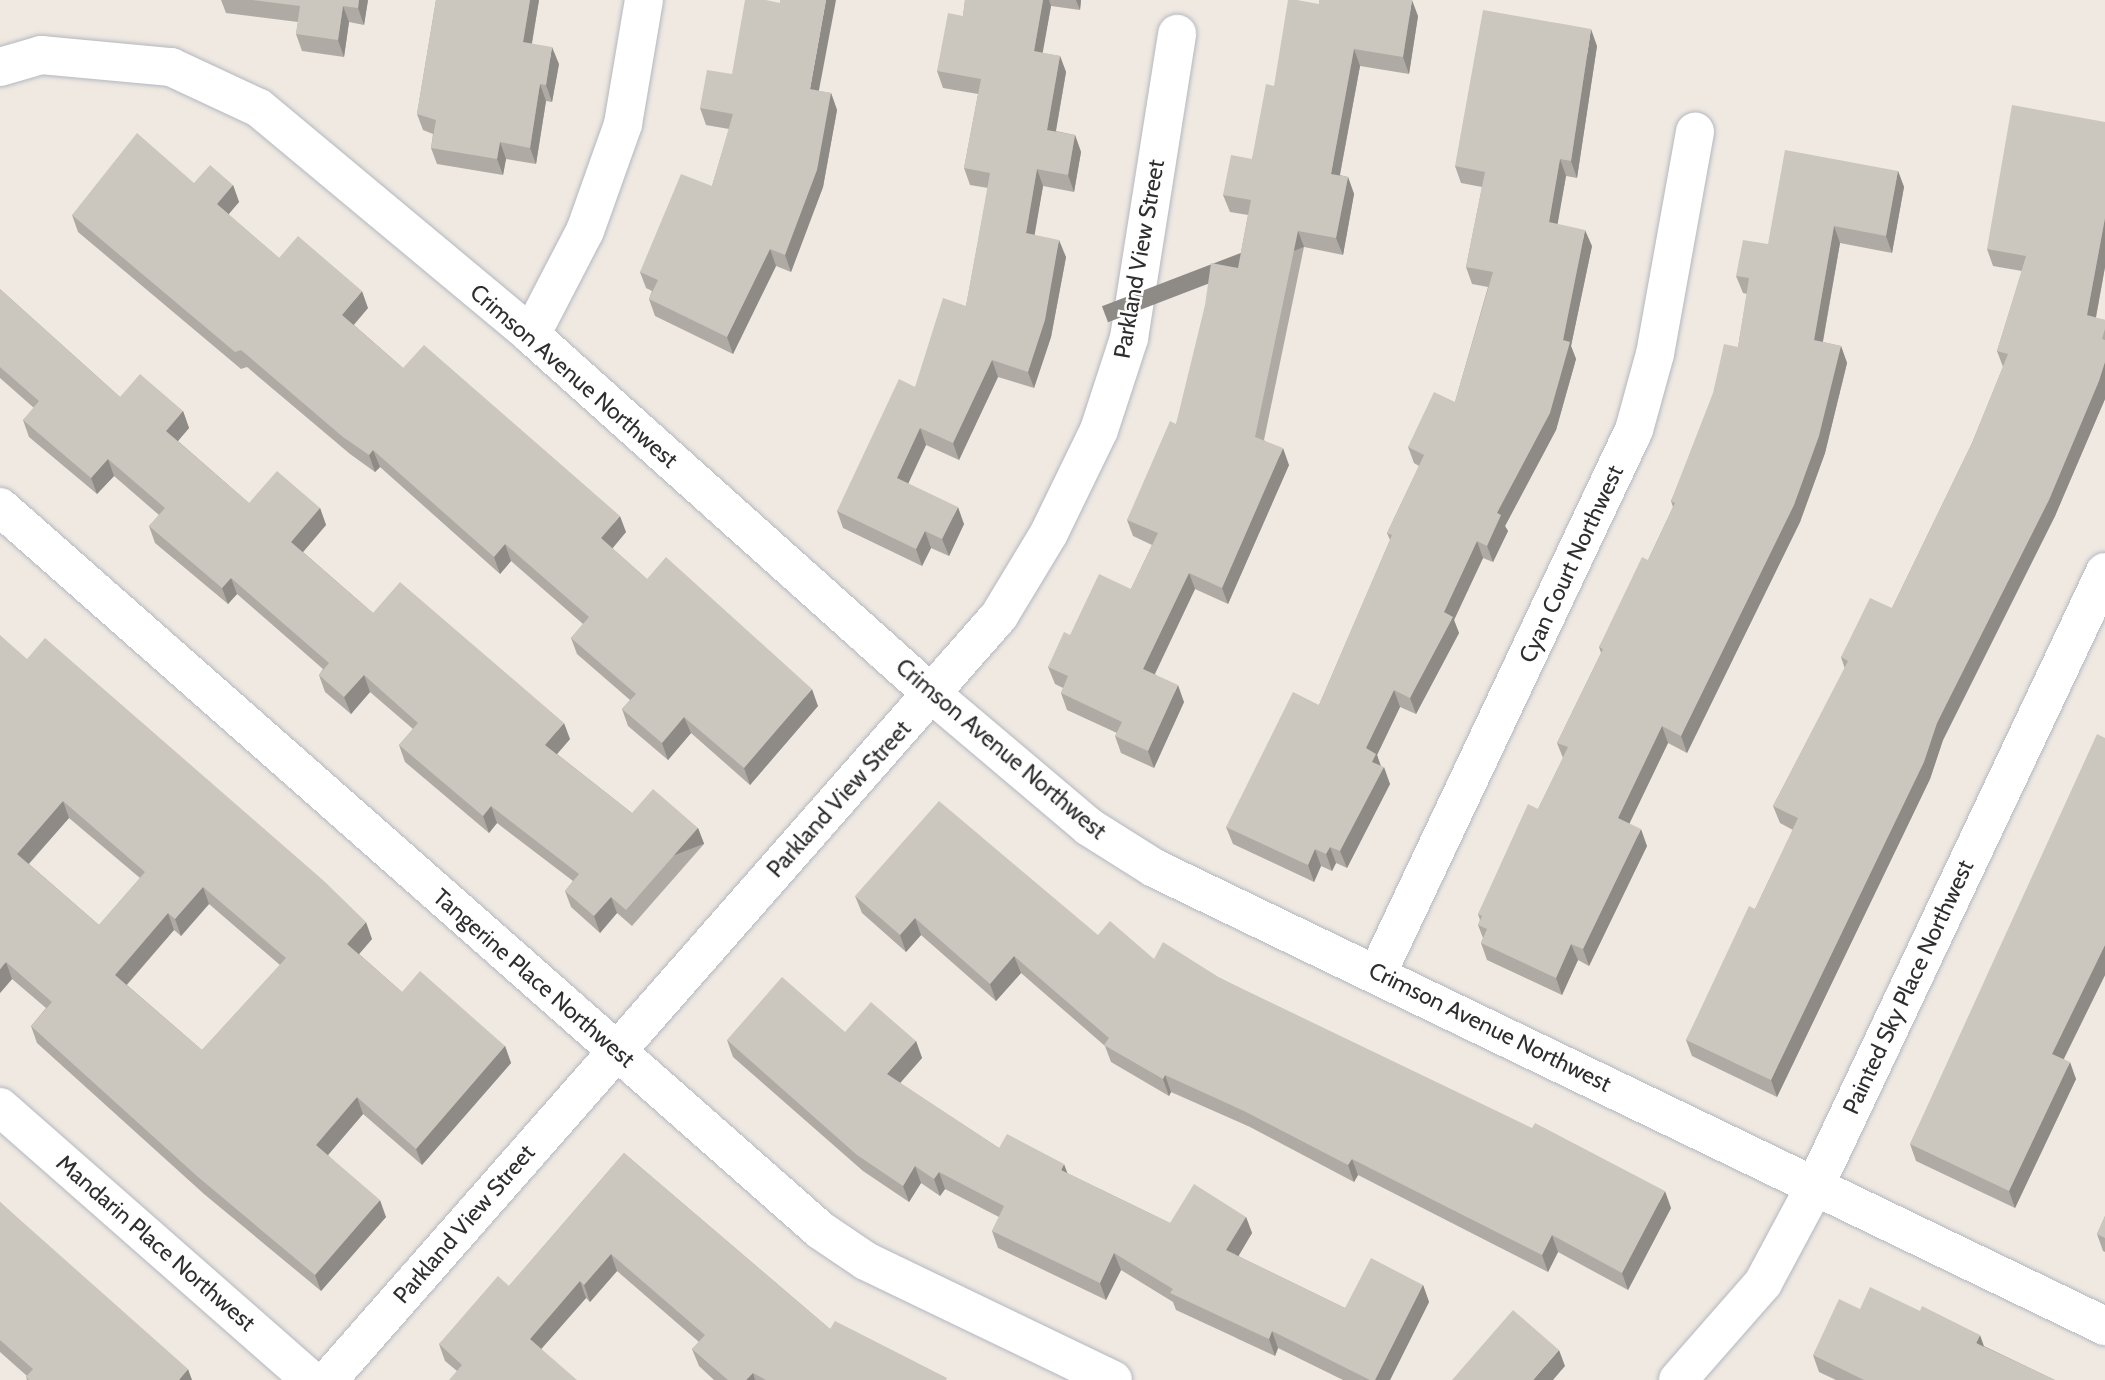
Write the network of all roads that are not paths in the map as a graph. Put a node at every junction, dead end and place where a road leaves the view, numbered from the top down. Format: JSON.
{"nodes":[{"id":1,"x":643,"y":0,"type":"edge"},
{"id":2,"x":1177,"y":34,"type":"dead end"},
{"id":3,"x":0,"y":67,"type":"edge"},
{"id":4,"x":1695,"y":132,"type":"dead end"},
{"id":5,"x":531,"y":335,"type":"junction"},
{"id":6,"x":0,"y":507,"type":"edge"},
{"id":7,"x":2105,"y":572,"type":"edge"},
{"id":8,"x":933,"y":695,"type":"junction"},
{"id":9,"x":1378,"y":972,"type":"junction"},
{"id":10,"x":618,"y":1052,"type":"junction"},
{"id":11,"x":0,"y":1107,"type":"edge"},
{"id":12,"x":1815,"y":1185,"type":"junction"},
{"id":13,"x":2105,"y":1326,"type":"edge"},
{"id":14,"x":312,"y":1380,"type":"edge"},
{"id":15,"x":328,"y":1380,"type":"edge"},
{"id":16,"x":1113,"y":1380,"type":"edge"},
{"id":17,"x":1678,"y":1380,"type":"edge"}],
"edges":[{"from":1,"to":5,"type":"street"},
{"from":2,"to":8,"type":"street","name":"Parkland View Street"},
{"from":3,"to":5,"type":"street","name":"Crimson Avenue Northwest"},
{"from":4,"to":9,"type":"street","name":"Cyan Court Northwest"},
{"from":5,"to":8,"type":"street","name":"Crimson Avenue Northwest"},
{"from":6,"to":10,"type":"street","name":"Tangerine Place Northwest"},
{"from":7,"to":12,"type":"street","name":"Painted Sky Place Northwest"},
{"from":8,"to":9,"type":"street","name":"Crimson Avenue Northwest"},
{"from":8,"to":10,"type":"street","name":"Parkland View Street"},
{"from":9,"to":12,"type":"street","name":"Crimson Avenue Northwest"},
{"from":10,"to":15,"type":"street","name":"Parkland View Street"},
{"from":10,"to":16,"type":"street","name":"Tangerine Place Northwest"},
{"from":11,"to":14,"type":"street","name":"Mandarin Place Northwest"},
{"from":12,"to":13,"type":"street","name":"Crimson Avenue Northwest"},
{"from":12,"to":17,"type":"street","name":"Painted Sky Place Northwest"}]}
